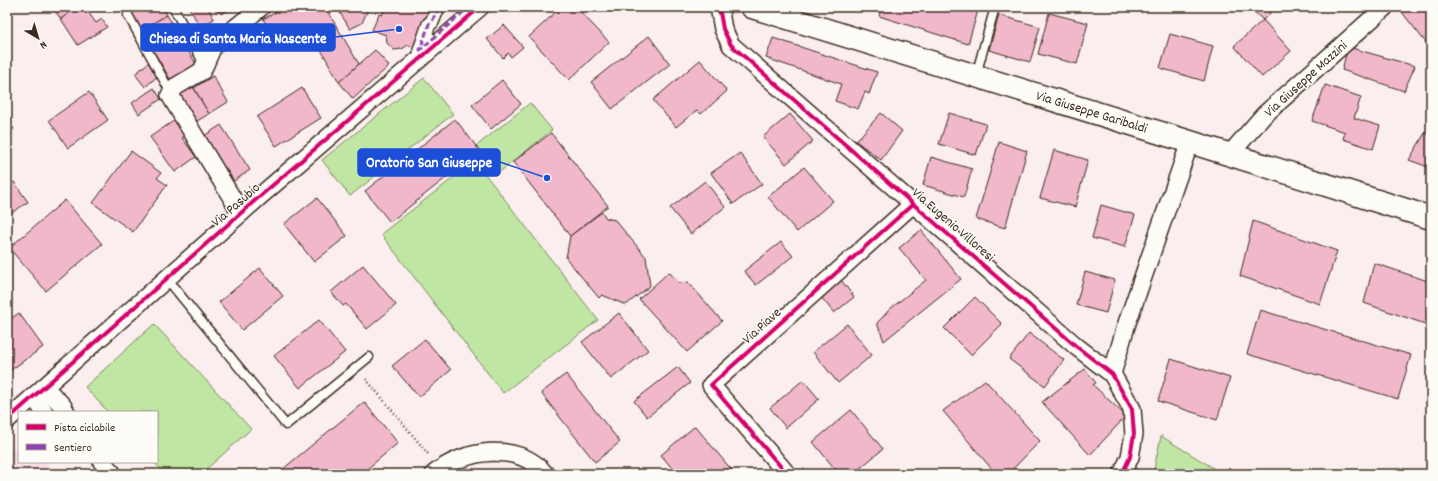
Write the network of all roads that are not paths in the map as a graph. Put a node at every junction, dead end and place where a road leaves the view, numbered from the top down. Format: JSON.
{"nodes":[{"id":1,"x":173,"y":7,"type":"edge"},
{"id":2,"x":261,"y":7,"type":"edge"},
{"id":3,"x":438,"y":7,"type":"edge"},
{"id":4,"x":469,"y":7,"type":"edge"},
{"id":5,"x":480,"y":7,"type":"edge"},
{"id":6,"x":720,"y":7,"type":"edge"},
{"id":7,"x":752,"y":7,"type":"edge"},
{"id":8,"x":995,"y":7,"type":"edge"},
{"id":9,"x":1385,"y":7,"type":"edge"},
{"id":10,"x":128,"y":15,"type":"dead end"},
{"id":11,"x":204,"y":64,"type":"junction"},
{"id":12,"x":976,"y":76,"type":"junction"},
{"id":13,"x":171,"y":93,"type":"junction"},
{"id":14,"x":1190,"y":142,"type":"junction"},
{"id":15,"x":1230,"y":154,"type":"junction"},
{"id":16,"x":913,"y":204,"type":"junction"},
{"id":17,"x":241,"y":213,"type":"junction"},
{"id":18,"x":1431,"y":218,"type":"edge"},
{"id":19,"x":167,"y":279,"type":"junction"},
{"id":20,"x":369,"y":357,"type":"dead end"},
{"id":21,"x":1112,"y":374,"type":"junction"},
{"id":22,"x":39,"y":391,"type":"junction"},
{"id":23,"x":44,"y":411,"type":"edge"},
{"id":24,"x":65,"y":411,"type":"edge"},
{"id":25,"x":7,"y":420,"type":"edge"},
{"id":26,"x":103,"y":463,"type":"edge"},
{"id":27,"x":437,"y":471,"type":"edge"},
{"id":28,"x":113,"y":474,"type":"edge"},
{"id":29,"x":545,"y":474,"type":"edge"},
{"id":30,"x":787,"y":474,"type":"edge"},
{"id":31,"x":1122,"y":474,"type":"edge"}],
"edges":[{"from":1,"to":11,"type":"lane"},
{"from":2,"to":11,"type":"street"},
{"from":3,"to":4,"type":"street"},
{"from":5,"to":17,"type":"street","name":"Via Pasubio"},
{"from":6,"to":16,"type":"street","name":"Via Eugenio Villoresi"},
{"from":7,"to":12,"type":"main road","name":"Via Giuseppe Garibaldi"},
{"from":8,"to":12,"type":"lane"},
{"from":9,"to":15,"type":"street","name":"Via Giuseppe Mazzini"},
{"from":10,"to":13,"type":"lane"},
{"from":11,"to":13,"type":"street"},
{"from":12,"to":14,"type":"main road","name":"Via Giuseppe Garibaldi"},
{"from":13,"to":17,"type":"street"},
{"from":14,"to":15,"type":"main road","name":"Via Giuseppe Garibaldi"},
{"from":14,"to":21,"type":"street"},
{"from":15,"to":18,"type":"main road","name":"Via Giuseppe Garibaldi"},
{"from":16,"to":21,"type":"street","name":"Via Eugenio Villoresi"},
{"from":16,"to":30,"type":"street","name":"Via Piave"},
{"from":17,"to":19,"type":"street","name":"Via Pasubio"},
{"from":19,"to":20,"type":"lane"},
{"from":19,"to":22,"type":"street","name":"Via Pasubio"},
{"from":21,"to":31,"type":"street","name":"Via Eugenio Villoresi"},
{"from":22,"to":23,"type":"street"},
{"from":22,"to":24,"type":"street"},
{"from":22,"to":25,"type":"street","name":"Via Pasubio"},
{"from":26,"to":28,"type":"street"},
{"from":27,"to":29,"type":"street"}]}
